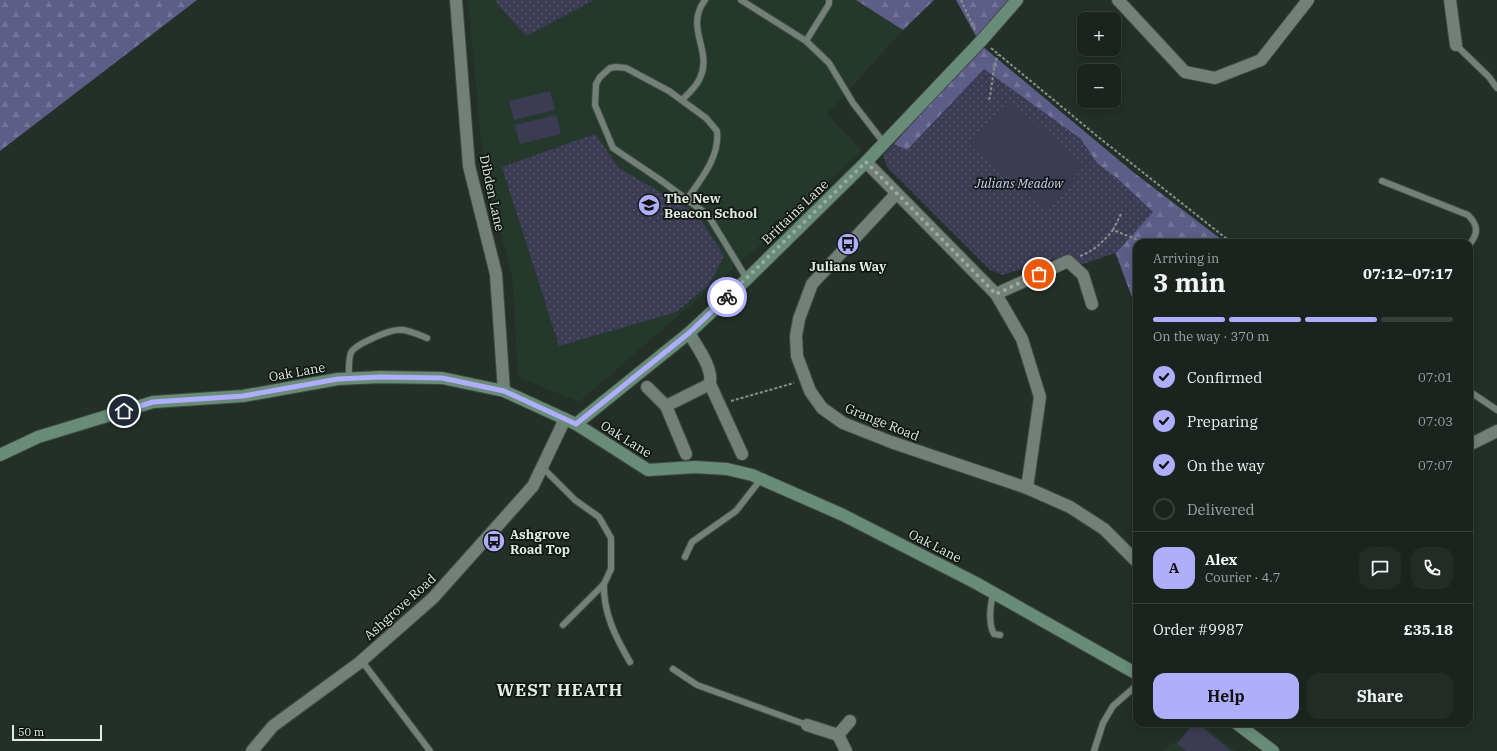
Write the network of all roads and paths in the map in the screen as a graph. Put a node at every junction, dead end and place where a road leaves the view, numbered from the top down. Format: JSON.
{"nodes":[{"id":1,"x":456,"y":0,"type":"edge"},
{"id":2,"x":705,"y":0,"type":"edge"},
{"id":3,"x":741,"y":0,"type":"edge"},
{"id":4,"x":829,"y":0,"type":"edge"},
{"id":5,"x":961,"y":0,"type":"edge"},
{"id":6,"x":1017,"y":0,"type":"edge"},
{"id":7,"x":1118,"y":0,"type":"edge"},
{"id":8,"x":1308,"y":0,"type":"edge"},
{"id":9,"x":1450,"y":0,"type":"edge"},
{"id":10,"x":982,"y":40,"type":"junction"},
{"id":11,"x":806,"y":41,"type":"junction"},
{"id":12,"x":1456,"y":45,"type":"joint"},
{"id":13,"x":998,"y":55,"type":"junction"},
{"id":14,"x":1497,"y":88,"type":"edge"},
{"id":15,"x":682,"y":100,"type":"junction"},
{"id":16,"x":989,"y":100,"type":"dead end"},
{"id":17,"x":884,"y":143,"type":"junction"},
{"id":18,"x":866,"y":162,"type":"junction"},
{"id":19,"x":1382,"y":181,"type":"dead end"},
{"id":20,"x":896,"y":194,"type":"junction"},
{"id":21,"x":687,"y":200,"type":"junction"},
{"id":22,"x":1122,"y":212,"type":"dead end"},
{"id":23,"x":1113,"y":230,"type":"junction"},
{"id":24,"x":1136,"y":239,"type":"edge"},
{"id":25,"x":1227,"y":239,"type":"edge"},
{"id":26,"x":1473,"y":239,"type":"edge"},
{"id":27,"x":1068,"y":261,"type":"junction"},
{"id":28,"x":747,"y":279,"type":"junction"},
{"id":29,"x":996,"y":294,"type":"junction"},
{"id":30,"x":1092,"y":304,"type":"dead end"},
{"id":31,"x":689,"y":333,"type":"junction"},
{"id":32,"x":428,"y":338,"type":"dead end"},
{"id":33,"x":349,"y":379,"type":"junction"},
{"id":34,"x":805,"y":380,"type":"junction"},
{"id":35,"x":710,"y":384,"type":"junction"},
{"id":36,"x":647,"y":387,"type":"dead end"},
{"id":37,"x":504,"y":391,"type":"junction"},
{"id":38,"x":1473,"y":394,"type":"edge"},
{"id":39,"x":721,"y":404,"type":"junction"},
{"id":40,"x":666,"y":406,"type":"junction"},
{"id":41,"x":1497,"y":410,"type":"edge"},
{"id":42,"x":570,"y":422,"type":"junction"},
{"id":43,"x":1497,"y":431,"type":"edge"},
{"id":44,"x":1473,"y":443,"type":"edge"},
{"id":45,"x":686,"y":454,"type":"dead end"},
{"id":46,"x":742,"y":454,"type":"dead end"},
{"id":47,"x":0,"y":455,"type":"edge"},
{"id":48,"x":542,"y":467,"type":"junction"},
{"id":49,"x":761,"y":479,"type":"junction"},
{"id":50,"x":1027,"y":488,"type":"junction"},
{"id":51,"x":685,"y":557,"type":"dead end"},
{"id":52,"x":1133,"y":558,"type":"edge"},
{"id":53,"x":604,"y":584,"type":"junction"},
{"id":54,"x":994,"y":592,"type":"junction"},
{"id":55,"x":563,"y":625,"type":"dead end"},
{"id":56,"x":1000,"y":635,"type":"dead end"},
{"id":57,"x":361,"y":660,"type":"junction"},
{"id":58,"x":630,"y":662,"type":"dead end"},
{"id":59,"x":672,"y":669,"type":"dead end"},
{"id":60,"x":1133,"y":672,"type":"edge"},
{"id":61,"x":1133,"y":688,"type":"edge"},
{"id":62,"x":850,"y":721,"type":"dead end"},
{"id":63,"x":807,"y":724,"type":"joint"},
{"id":64,"x":1241,"y":727,"type":"edge"},
{"id":65,"x":838,"y":735,"type":"junction"},
{"id":66,"x":252,"y":751,"type":"edge"},
{"id":67,"x":430,"y":751,"type":"edge"},
{"id":68,"x":846,"y":751,"type":"edge"},
{"id":69,"x":1094,"y":751,"type":"edge"},
{"id":70,"x":1273,"y":751,"type":"edge"}],
"edges":[{"from":1,"to":37,"type":"street","name":"Dibden Lane"},
{"from":2,"to":15,"type":"lane"},
{"from":3,"to":11,"type":"lane"},
{"from":4,"to":11,"type":"lane"},
{"from":5,"to":10,"type":"path"},
{"from":6,"to":10,"type":"street","name":"Brittains Lane"},
{"from":7,"to":8,"type":"street"},
{"from":9,"to":12,"type":"street"},
{"from":10,"to":13,"type":"path"},
{"from":10,"to":17,"type":"street","name":"Brittains Lane"},
{"from":11,"to":17,"type":"lane"},
{"from":12,"to":14,"type":"lane"},
{"from":13,"to":16,"type":"path"},
{"from":13,"to":25,"type":"path"},
{"from":15,"to":21,"type":"lane"},
{"from":15,"to":21,"type":"lane"},
{"from":17,"to":18,"type":"street","name":"Brittains Lane"},
{"from":18,"to":20,"type":"street"},
{"from":18,"to":28,"type":"street","name":"Brittains Lane"},
{"from":19,"to":26,"type":"lane"},
{"from":20,"to":29,"type":"street"},
{"from":20,"to":34,"type":"street","name":"Grange Road"},
{"from":21,"to":28,"type":"lane"},
{"from":22,"to":23,"type":"path"},
{"from":23,"to":24,"type":"path"},
{"from":23,"to":27,"type":"path"},
{"from":27,"to":29,"type":"street"},
{"from":27,"to":30,"type":"street"},
{"from":28,"to":31,"type":"street","name":"Brittains Lane"},
{"from":29,"to":50,"type":"street"},
{"from":31,"to":35,"type":"street"},
{"from":31,"to":42,"type":"street","name":"Brittains Lane"},
{"from":32,"to":33,"type":"lane"},
{"from":33,"to":37,"type":"street","name":"Oak Lane"},
{"from":33,"to":47,"type":"street","name":"Oak Lane"},
{"from":34,"to":39,"type":"path"},
{"from":34,"to":50,"type":"street","name":"Grange Road"},
{"from":35,"to":39,"type":"street"},
{"from":35,"to":40,"type":"street"},
{"from":36,"to":40,"type":"street"},
{"from":37,"to":42,"type":"street","name":"Oak Lane"},
{"from":38,"to":41,"type":"lane"},
{"from":39,"to":46,"type":"street"},
{"from":40,"to":45,"type":"street"},
{"from":42,"to":48,"type":"street","name":"Ashgrove Road"},
{"from":42,"to":49,"type":"street","name":"Oak Lane"},
{"from":43,"to":44,"type":"street"},
{"from":48,"to":53,"type":"lane"},
{"from":48,"to":57,"type":"street","name":"Ashgrove Road"},
{"from":49,"to":51,"type":"lane"},
{"from":49,"to":54,"type":"street","name":"Oak Lane"},
{"from":50,"to":52,"type":"street","name":"Grange Road"},
{"from":53,"to":55,"type":"lane"},
{"from":53,"to":58,"type":"lane"},
{"from":54,"to":56,"type":"lane"},
{"from":54,"to":60,"type":"street","name":"Oak Lane"},
{"from":57,"to":66,"type":"street","name":"Ashgrove Road"},
{"from":57,"to":67,"type":"lane"},
{"from":59,"to":63,"type":"lane"},
{"from":61,"to":69,"type":"lane"},
{"from":62,"to":65,"type":"street"},
{"from":63,"to":65,"type":"street"},
{"from":64,"to":70,"type":"street"},
{"from":65,"to":68,"type":"street"}]}
